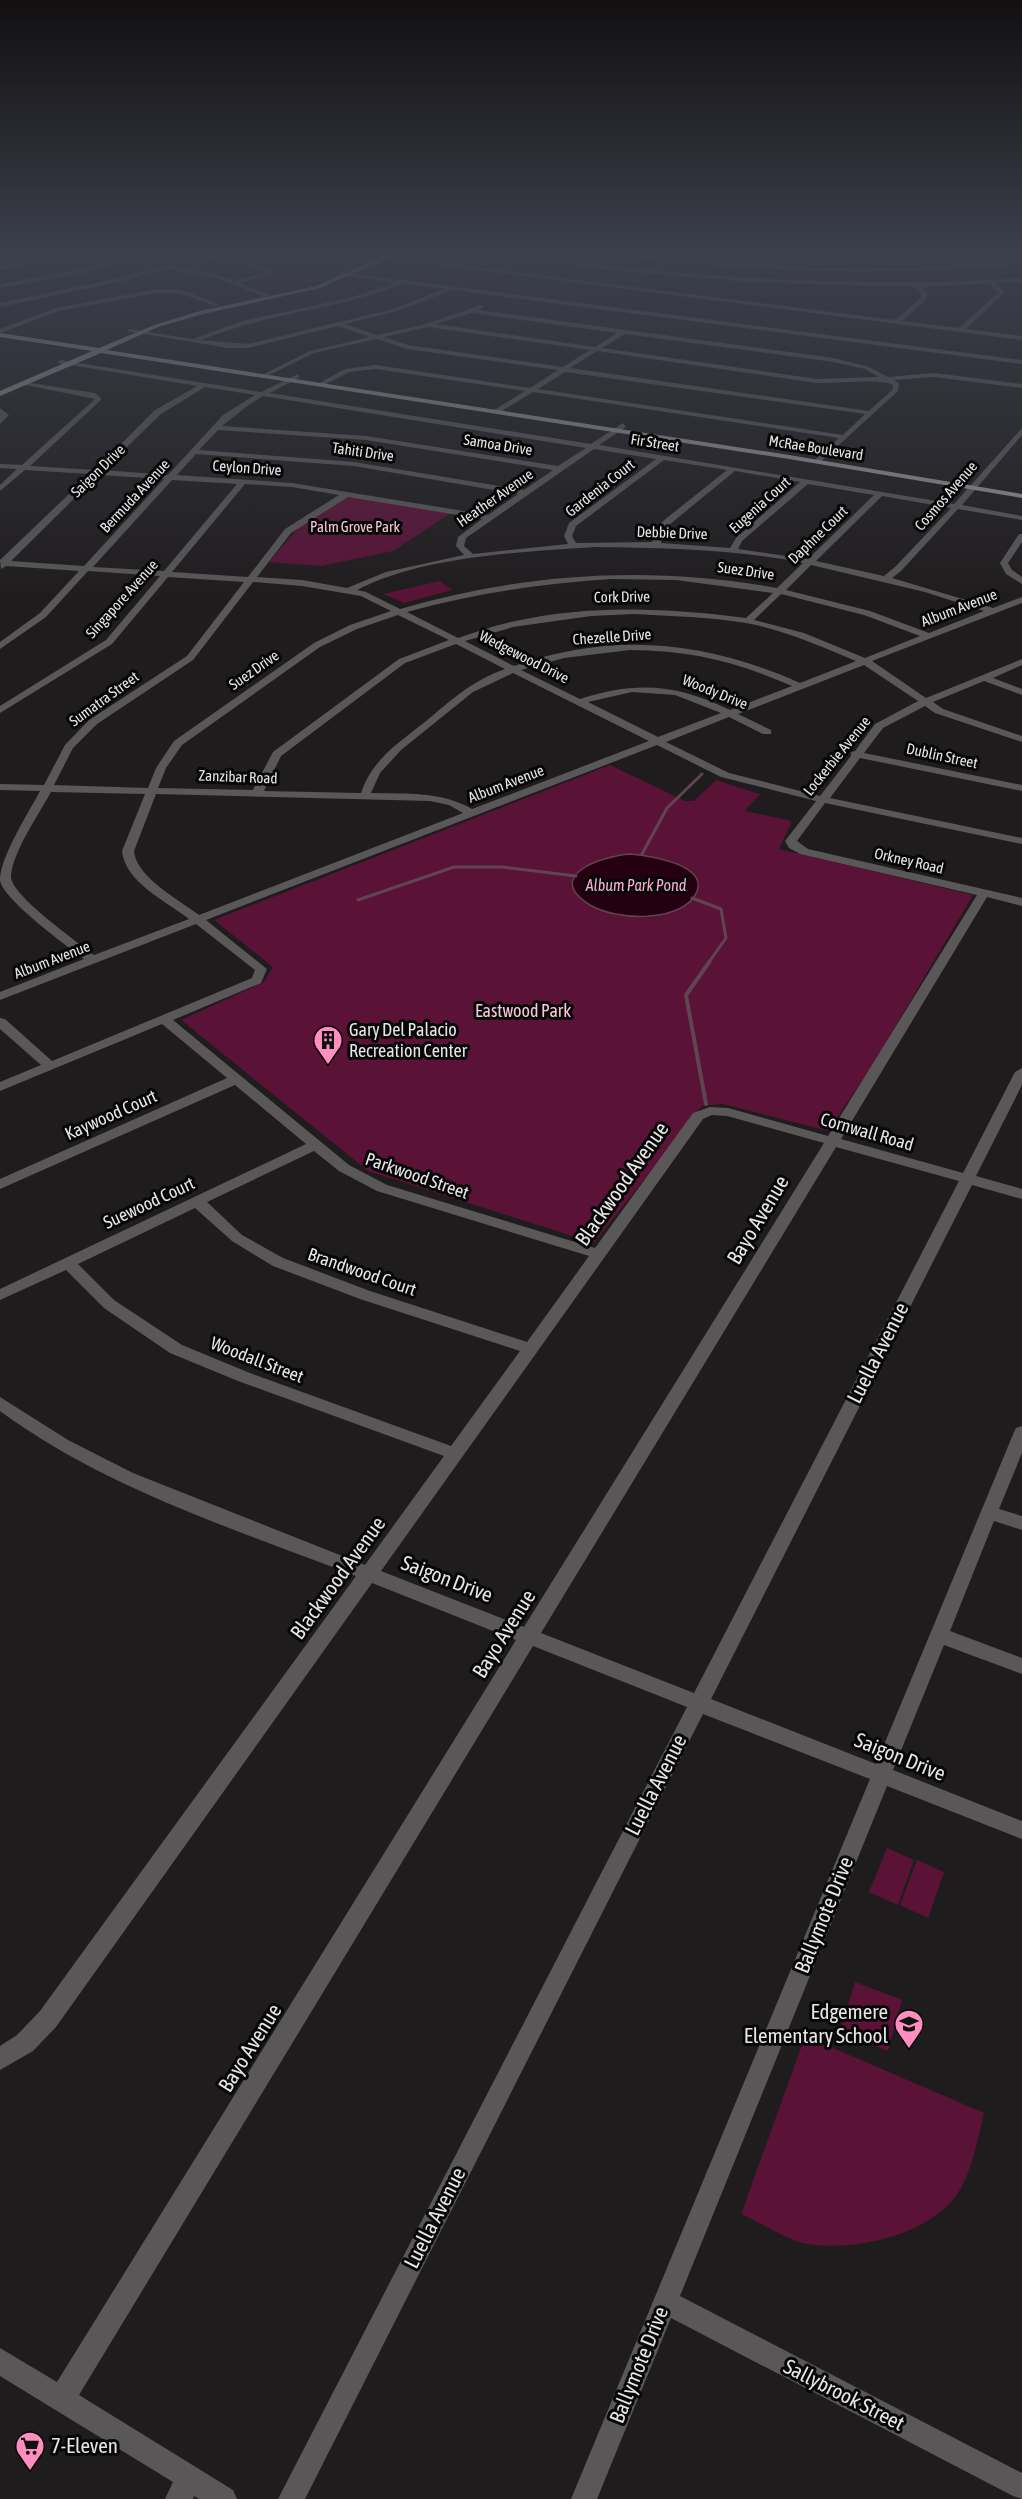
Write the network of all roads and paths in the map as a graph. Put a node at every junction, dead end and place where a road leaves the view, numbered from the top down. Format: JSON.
{"nodes":[{"id":1,"x":45,"y":369,"type":"edge"},
{"id":2,"x":59,"y":369,"type":"edge"},
{"id":3,"x":99,"y":369,"type":"edge"},
{"id":4,"x":220,"y":369,"type":"edge"},
{"id":5,"x":249,"y":369,"type":"edge"},
{"id":6,"x":278,"y":369,"type":"edge"},
{"id":7,"x":358,"y":369,"type":"edge"},
{"id":8,"x":381,"y":369,"type":"edge"},
{"id":9,"x":555,"y":369,"type":"edge"},
{"id":10,"x":728,"y":369,"type":"edge"},
{"id":11,"x":868,"y":369,"type":"edge"},
{"id":12,"x":564,"y":370,"type":"junction"},
{"id":13,"x":271,"y":372,"type":"junction"},
{"id":14,"x":263,"y":376,"type":"junction"},
{"id":15,"x":294,"y":378,"type":"junction"},
{"id":16,"x":887,"y":378,"type":"junction"},
{"id":17,"x":328,"y":380,"type":"junction"},
{"id":18,"x":24,"y":384,"type":"junction"},
{"id":19,"x":203,"y":385,"type":"junction"},
{"id":20,"x":320,"y":385,"type":"junction"},
{"id":21,"x":1022,"y":386,"type":"edge"},
{"id":22,"x":0,"y":388,"type":"edge"},
{"id":23,"x":531,"y":390,"type":"junction"},
{"id":24,"x":0,"y":394,"type":"edge"},
{"id":25,"x":262,"y":394,"type":"junction"},
{"id":26,"x":0,"y":410,"type":"edge"},
{"id":27,"x":501,"y":410,"type":"junction"},
{"id":28,"x":870,"y":413,"type":"junction"},
{"id":29,"x":0,"y":422,"type":"edge"},
{"id":30,"x":216,"y":428,"type":"junction"},
{"id":31,"x":620,"y":428,"type":"junction"},
{"id":32,"x":1022,"y":429,"type":"edge"},
{"id":33,"x":845,"y":437,"type":"junction"},
{"id":34,"x":592,"y":447,"type":"junction"},
{"id":35,"x":194,"y":452,"type":"junction"},
{"id":36,"x":662,"y":458,"type":"junction"},
{"id":37,"x":821,"y":459,"type":"junction"},
{"id":38,"x":0,"y":466,"type":"edge"},
{"id":39,"x":23,"y":468,"type":"junction"},
{"id":40,"x":560,"y":469,"type":"junction"},
{"id":41,"x":733,"y":469,"type":"junction"},
{"id":42,"x":97,"y":472,"type":"junction"},
{"id":43,"x":170,"y":477,"type":"junction"},
{"id":44,"x":806,"y":480,"type":"junction"},
{"id":45,"x":244,"y":481,"type":"junction"},
{"id":46,"x":975,"y":485,"type":"junction"},
{"id":47,"x":0,"y":489,"type":"edge"},
{"id":48,"x":1022,"y":490,"type":"edge"},
{"id":49,"x":348,"y":493,"type":"junction"},
{"id":50,"x":525,"y":493,"type":"junction"},
{"id":51,"x":881,"y":493,"type":"junction"},
{"id":52,"x":1022,"y":496,"type":"edge"},
{"id":53,"x":957,"y":507,"type":"junction"},
{"id":54,"x":489,"y":518,"type":"junction"},
{"id":55,"x":1022,"y":518,"type":"edge"},
{"id":56,"x":1022,"y":536,"type":"edge"},
{"id":57,"x":573,"y":546,"type":"junction"},
{"id":58,"x":656,"y":546,"type":"junction"},
{"id":59,"x":733,"y":550,"type":"junction"},
{"id":60,"x":471,"y":557,"type":"junction"},
{"id":61,"x":811,"y":561,"type":"junction"},
{"id":62,"x":1,"y":564,"type":"edge"},
{"id":63,"x":86,"y":568,"type":"junction"},
{"id":64,"x":167,"y":574,"type":"junction"},
{"id":65,"x":887,"y":577,"type":"junction"},
{"id":66,"x":250,"y":580,"type":"junction"},
{"id":67,"x":1022,"y":581,"type":"edge"},
{"id":68,"x":349,"y":591,"type":"junction"},
{"id":69,"x":780,"y":591,"type":"junction"},
{"id":70,"x":1022,"y":600,"type":"edge"},
{"id":71,"x":402,"y":611,"type":"junction"},
{"id":72,"x":992,"y":611,"type":"junction"},
{"id":73,"x":748,"y":621,"type":"junction"},
{"id":74,"x":928,"y":636,"type":"junction"},
{"id":75,"x":458,"y":640,"type":"junction"},
{"id":76,"x":0,"y":646,"type":"edge"},
{"id":77,"x":865,"y":661,"type":"junction"},
{"id":78,"x":1022,"y":662,"type":"edge"},
{"id":79,"x":516,"y":670,"type":"junction"},
{"id":80,"x":985,"y":678,"type":"junction"},
{"id":81,"x":800,"y":686,"type":"junction"},
{"id":82,"x":1022,"y":692,"type":"edge"},
{"id":83,"x":579,"y":702,"type":"junction"},
{"id":84,"x":924,"y":702,"type":"junction"},
{"id":85,"x":0,"y":710,"type":"edge"},
{"id":86,"x":730,"y":713,"type":"junction"},
{"id":87,"x":767,"y":732,"type":"dead end"},
{"id":88,"x":1022,"y":739,"type":"edge"},
{"id":89,"x":656,"y":741,"type":"junction"},
{"id":90,"x":855,"y":754,"type":"junction"},
{"id":91,"x":0,"y":787,"type":"edge"},
{"id":92,"x":47,"y":788,"type":"junction"},
{"id":93,"x":1022,"y":788,"type":"edge"},
{"id":94,"x":153,"y":790,"type":"junction"},
{"id":95,"x":256,"y":793,"type":"junction"},
{"id":96,"x":365,"y":796,"type":"junction"},
{"id":97,"x":821,"y":798,"type":"junction"},
{"id":98,"x":472,"y":814,"type":"junction"},
{"id":99,"x":1022,"y":841,"type":"edge"},
{"id":100,"x":792,"y":844,"type":"joint"},
{"id":101,"x":984,"y":893,"type":"junction"},
{"id":102,"x":1022,"y":902,"type":"edge"},
{"id":103,"x":197,"y":920,"type":"junction"},
{"id":104,"x":92,"y":960,"type":"junction"},
{"id":105,"x":0,"y":996,"type":"edge"},
{"id":106,"x":164,"y":1019,"type":"junction"},
{"id":107,"x":0,"y":1022,"type":"edge"},
{"id":108,"x":50,"y":1066,"type":"junction"},
{"id":109,"x":1022,"y":1072,"type":"edge"},
{"id":110,"x":237,"y":1079,"type":"junction"},
{"id":111,"x":0,"y":1087,"type":"edge"},
{"id":112,"x":702,"y":1114,"type":"joint"},
{"id":113,"x":832,"y":1141,"type":"junction"},
{"id":114,"x":315,"y":1145,"type":"junction"},
{"id":115,"x":967,"y":1179,"type":"junction"},
{"id":116,"x":0,"y":1184,"type":"edge"},
{"id":117,"x":1022,"y":1194,"type":"edge"},
{"id":118,"x":197,"y":1202,"type":"junction"},
{"id":119,"x":600,"y":1254,"type":"junction"},
{"id":120,"x":68,"y":1263,"type":"junction"},
{"id":121,"x":0,"y":1295,"type":"edge"},
{"id":122,"x":531,"y":1348,"type":"junction"},
{"id":123,"x":0,"y":1403,"type":"edge"},
{"id":124,"x":1022,"y":1432,"type":"edge"},
{"id":125,"x":455,"y":1454,"type":"junction"},
{"id":126,"x":989,"y":1512,"type":"junction"},
{"id":127,"x":1022,"y":1523,"type":"edge"},
{"id":128,"x":369,"y":1573,"type":"junction"},
{"id":129,"x":939,"y":1635,"type":"junction"},
{"id":130,"x":529,"y":1636,"type":"junction"},
{"id":131,"x":1022,"y":1666,"type":"edge"},
{"id":132,"x":699,"y":1702,"type":"junction"},
{"id":133,"x":882,"y":1774,"type":"junction"},
{"id":134,"x":1022,"y":1830,"type":"edge"},
{"id":135,"x":0,"y":2059,"type":"edge"},
{"id":136,"x":665,"y":2302,"type":"junction"},
{"id":137,"x":0,"y":2361,"type":"edge"},
{"id":138,"x":62,"y":2398,"type":"junction"},
{"id":139,"x":1022,"y":2487,"type":"edge"},
{"id":140,"x":184,"y":2488,"type":"edge"},
{"id":141,"x":224,"y":2499,"type":"edge"},
{"id":142,"x":291,"y":2499,"type":"edge"},
{"id":143,"x":584,"y":2499,"type":"edge"}],
"edges":[{"from":1,"to":22,"type":"main road"},
{"from":2,"to":18,"type":"main road"},
{"from":3,"to":19,"type":"street","name":"Fir Street"},
{"from":4,"to":14,"type":"main road","name":"McRae Boulevard"},
{"from":5,"to":13,"type":"main road","name":"McRae Boulevard"},
{"from":6,"to":13,"type":"street"},
{"from":7,"to":17,"type":"street"},
{"from":8,"to":23,"type":"street"},
{"from":9,"to":12,"type":"street"},
{"from":10,"to":16,"type":"street"},
{"from":11,"to":16,"type":"street"},
{"from":12,"to":23,"type":"street"},
{"from":12,"to":28,"type":"street"},
{"from":13,"to":14,"type":"street"},
{"from":13,"to":15,"type":"main road","name":"McRae Boulevard"},
{"from":14,"to":15,"type":"main road","name":"McRae Boulevard"},
{"from":15,"to":17,"type":"main road","name":"McRae Boulevard"},
{"from":15,"to":20,"type":"main road","name":"McRae Boulevard"},
{"from":15,"to":25,"type":"street","name":"Bermuda Avenue"},
{"from":16,"to":21,"type":"street"},
{"from":16,"to":28,"type":"street"},
{"from":17,"to":20,"type":"street"},
{"from":17,"to":27,"type":"main road","name":"McRae Boulevard"},
{"from":18,"to":24,"type":"main road"},
{"from":18,"to":39,"type":"street"},
{"from":19,"to":25,"type":"street","name":"Fir Street"},
{"from":19,"to":42,"type":"street","name":"Saigon Drive"},
{"from":20,"to":27,"type":"main road","name":"McRae Boulevard"},
{"from":23,"to":27,"type":"street"},
{"from":23,"to":33,"type":"street"},
{"from":25,"to":30,"type":"street","name":"Bermuda Avenue"},
{"from":25,"to":34,"type":"street","name":"Fir Street"},
{"from":26,"to":29,"type":"street"},
{"from":27,"to":31,"type":"main road","name":"McRae Boulevard"},
{"from":28,"to":33,"type":"street"},
{"from":30,"to":35,"type":"street","name":"Bermuda Avenue"},
{"from":30,"to":40,"type":"street","name":"Samoa Drive"},
{"from":31,"to":34,"type":"street","name":"Heather Avenue"},
{"from":31,"to":37,"type":"main road","name":"McRae Boulevard"},
{"from":32,"to":46,"type":"street","name":"Cosmos Avenue"},
{"from":33,"to":37,"type":"street"},
{"from":34,"to":36,"type":"street","name":"Fir Street"},
{"from":34,"to":40,"type":"street","name":"Heather Avenue"},
{"from":35,"to":43,"type":"street","name":"Bermuda Avenue"},
{"from":35,"to":50,"type":"street","name":"Tahiti Drive"},
{"from":36,"to":41,"type":"street","name":"Fir Street"},
{"from":36,"to":57,"type":"street","name":"Gardenia Court"},
{"from":37,"to":46,"type":"main road","name":"McRae Boulevard"},
{"from":38,"to":39,"type":"street","name":"Ceylon Drive"},
{"from":39,"to":42,"type":"street","name":"Ceylon Drive"},
{"from":39,"to":47,"type":"street"},
{"from":40,"to":50,"type":"street","name":"Heather Avenue"},
{"from":41,"to":44,"type":"street","name":"Fir Street"},
{"from":41,"to":58,"type":"street"},
{"from":42,"to":43,"type":"street","name":"Ceylon Drive"},
{"from":42,"to":62,"type":"street","name":"Saigon Drive"},
{"from":43,"to":45,"type":"street","name":"Ceylon Drive"},
{"from":43,"to":63,"type":"street","name":"Bermuda Avenue"},
{"from":44,"to":51,"type":"street","name":"Fir Street"},
{"from":44,"to":59,"type":"street","name":"Eugenia Court"},
{"from":45,"to":49,"type":"street","name":"Ceylon Drive"},
{"from":45,"to":64,"type":"street","name":"Singapore Avenue"},
{"from":46,"to":48,"type":"main road","name":"McRae Boulevard"},
{"from":46,"to":52,"type":"main road","name":"McRae Boulevard"},
{"from":46,"to":53,"type":"street","name":"Cosmos Avenue"},
{"from":49,"to":54,"type":"street","name":"Ceylon Drive"},
{"from":49,"to":66,"type":"street","name":"Sumatra Street"},
{"from":50,"to":54,"type":"street","name":"Heather Avenue"},
{"from":51,"to":53,"type":"street","name":"Fir Street"},
{"from":51,"to":61,"type":"street","name":"Daphne Court"},
{"from":53,"to":55,"type":"street","name":"Fir Street"},
{"from":53,"to":65,"type":"street","name":"Cosmos Avenue"},
{"from":54,"to":60,"type":"street","name":"Heather Avenue"},
{"from":56,"to":67,"type":"street"},
{"from":57,"to":58,"type":"street","name":"Debbie Drive"},
{"from":57,"to":60,"type":"street","name":"Debbie Drive"},
{"from":58,"to":59,"type":"street","name":"Debbie Drive"},
{"from":59,"to":61,"type":"street","name":"Debbie Drive"},
{"from":60,"to":68,"type":"street","name":"Debbie Drive"},
{"from":61,"to":65,"type":"street","name":"Debbie Drive"},
{"from":61,"to":69,"type":"street","name":"Daphne Court"},
{"from":62,"to":63,"type":"street","name":"Wedgewood Drive"},
{"from":63,"to":64,"type":"street","name":"Wedgewood Drive"},
{"from":63,"to":76,"type":"street","name":"Bermuda Avenue"},
{"from":64,"to":66,"type":"street","name":"Wedgewood Drive"},
{"from":64,"to":85,"type":"street","name":"Singapore Avenue"},
{"from":65,"to":72,"type":"street","name":"Debbie Drive"},
{"from":66,"to":68,"type":"street","name":"Wedgewood Drive"},
{"from":66,"to":92,"type":"street","name":"Sumatra Street"},
{"from":68,"to":71,"type":"street","name":"Wedgewood Drive"},
{"from":69,"to":71,"type":"street","name":"Suez Drive"},
{"from":69,"to":73,"type":"street","name":"Daphne Court"},
{"from":69,"to":74,"type":"street","name":"Suez Drive"},
{"from":70,"to":72,"type":"street","name":"Album Avenue"},
{"from":71,"to":75,"type":"street","name":"Wedgewood Drive"},
{"from":71,"to":94,"type":"street","name":"Suez Drive"},
{"from":72,"to":74,"type":"street","name":"Album Avenue"},
{"from":73,"to":75,"type":"street","name":"Cork Drive"},
{"from":73,"to":77,"type":"street","name":"Cork Drive"},
{"from":74,"to":77,"type":"street","name":"Album Avenue"},
{"from":75,"to":79,"type":"street","name":"Wedgewood Drive"},
{"from":75,"to":95,"type":"street","name":"Cork Drive"},
{"from":77,"to":81,"type":"street","name":"Album Avenue"},
{"from":77,"to":84,"type":"street","name":"Cork Drive"},
{"from":78,"to":80,"type":"street","name":"Lockerbie Avenue"},
{"from":79,"to":81,"type":"street","name":"Chezelle Drive"},
{"from":79,"to":83,"type":"street","name":"Wedgewood Drive"},
{"from":79,"to":96,"type":"street","name":"Chezelle Drive"},
{"from":80,"to":82,"type":"street"},
{"from":80,"to":84,"type":"street","name":"Lockerbie Avenue"},
{"from":81,"to":86,"type":"street","name":"Album Avenue"},
{"from":83,"to":86,"type":"street","name":"Woody Drive"},
{"from":83,"to":89,"type":"street","name":"Wedgewood Drive"},
{"from":84,"to":88,"type":"street","name":"Cork Drive"},
{"from":84,"to":90,"type":"street","name":"Lockerbie Avenue"},
{"from":86,"to":87,"type":"street","name":"Woody Drive"},
{"from":86,"to":89,"type":"street","name":"Album Avenue"},
{"from":89,"to":97,"type":"street","name":"Wedgewood Drive"},
{"from":89,"to":98,"type":"street","name":"Album Avenue"},
{"from":90,"to":93,"type":"street","name":"Dublin Street"},
{"from":90,"to":97,"type":"street","name":"Lockerbie Avenue"},
{"from":91,"to":92,"type":"street","name":"Zanzibar Road"},
{"from":92,"to":94,"type":"street","name":"Zanzibar Road"},
{"from":92,"to":104,"type":"street","name":"Sumatra Street"},
{"from":94,"to":95,"type":"street","name":"Zanzibar Road"},
{"from":94,"to":103,"type":"street","name":"Suez Drive"},
{"from":95,"to":96,"type":"street","name":"Zanzibar Road"},
{"from":96,"to":98,"type":"street","name":"Zanzibar Road"},
{"from":97,"to":99,"type":"street","name":"Wedgewood Drive"},
{"from":97,"to":100,"type":"street","name":"Lockerbie Avenue"},
{"from":98,"to":103,"type":"street","name":"Album Avenue"},
{"from":100,"to":101,"type":"street","name":"Orkney Road"},
{"from":101,"to":102,"type":"street","name":"Orkney Road"},
{"from":101,"to":113,"type":"street","name":"Bayo Avenue"},
{"from":103,"to":104,"type":"street","name":"Album Avenue"},
{"from":103,"to":106,"type":"street","name":"Suez Drive"},
{"from":104,"to":105,"type":"street","name":"Album Avenue"},
{"from":106,"to":108,"type":"street","name":"Suez Drive"},
{"from":106,"to":110,"type":"street","name":"Parkwood Street"},
{"from":107,"to":108,"type":"street"},
{"from":108,"to":111,"type":"street","name":"Suez Drive"},
{"from":109,"to":115,"type":"street","name":"Luella Avenue"},
{"from":110,"to":114,"type":"street","name":"Parkwood Street"},
{"from":110,"to":116,"type":"street","name":"Kaywood Court"},
{"from":112,"to":113,"type":"street","name":"Cornwall Road"},
{"from":112,"to":119,"type":"street","name":"Blackwood Avenue"},
{"from":113,"to":115,"type":"street","name":"Cornwall Road"},
{"from":113,"to":130,"type":"street","name":"Bayo Avenue"},
{"from":114,"to":118,"type":"street","name":"Suewood Court"},
{"from":114,"to":119,"type":"street","name":"Parkwood Street"},
{"from":115,"to":117,"type":"street","name":"Cornwall Road"},
{"from":115,"to":132,"type":"street","name":"Luella Avenue"},
{"from":118,"to":120,"type":"street","name":"Suewood Court"},
{"from":118,"to":122,"type":"street","name":"Brandwood Court"},
{"from":119,"to":122,"type":"street","name":"Blackwood Avenue"},
{"from":120,"to":121,"type":"street","name":"Suewood Court"},
{"from":120,"to":125,"type":"street","name":"Woodall Street"},
{"from":122,"to":125,"type":"street","name":"Blackwood Avenue"},
{"from":123,"to":128,"type":"street","name":"Saigon Drive"},
{"from":124,"to":126,"type":"street","name":"Ballymote Drive"},
{"from":125,"to":128,"type":"street","name":"Blackwood Avenue"},
{"from":126,"to":127,"type":"street"},
{"from":126,"to":129,"type":"street","name":"Ballymote Drive"},
{"from":128,"to":130,"type":"street","name":"Saigon Drive"},
{"from":128,"to":135,"type":"street","name":"Blackwood Avenue"},
{"from":129,"to":131,"type":"street"},
{"from":129,"to":133,"type":"street","name":"Ballymote Drive"},
{"from":130,"to":132,"type":"street","name":"Saigon Drive"},
{"from":130,"to":138,"type":"street","name":"Bayo Avenue"},
{"from":132,"to":133,"type":"street","name":"Saigon Drive"},
{"from":132,"to":142,"type":"street","name":"Luella Avenue"},
{"from":133,"to":134,"type":"street","name":"Saigon Drive"},
{"from":133,"to":136,"type":"street","name":"Ballymote Drive"},
{"from":136,"to":139,"type":"street","name":"Sallybrook Street"},
{"from":136,"to":143,"type":"street","name":"Ballymote Drive"},
{"from":137,"to":138,"type":"street"},
{"from":138,"to":140,"type":"street"},
{"from":140,"to":141,"type":"street"}]}
